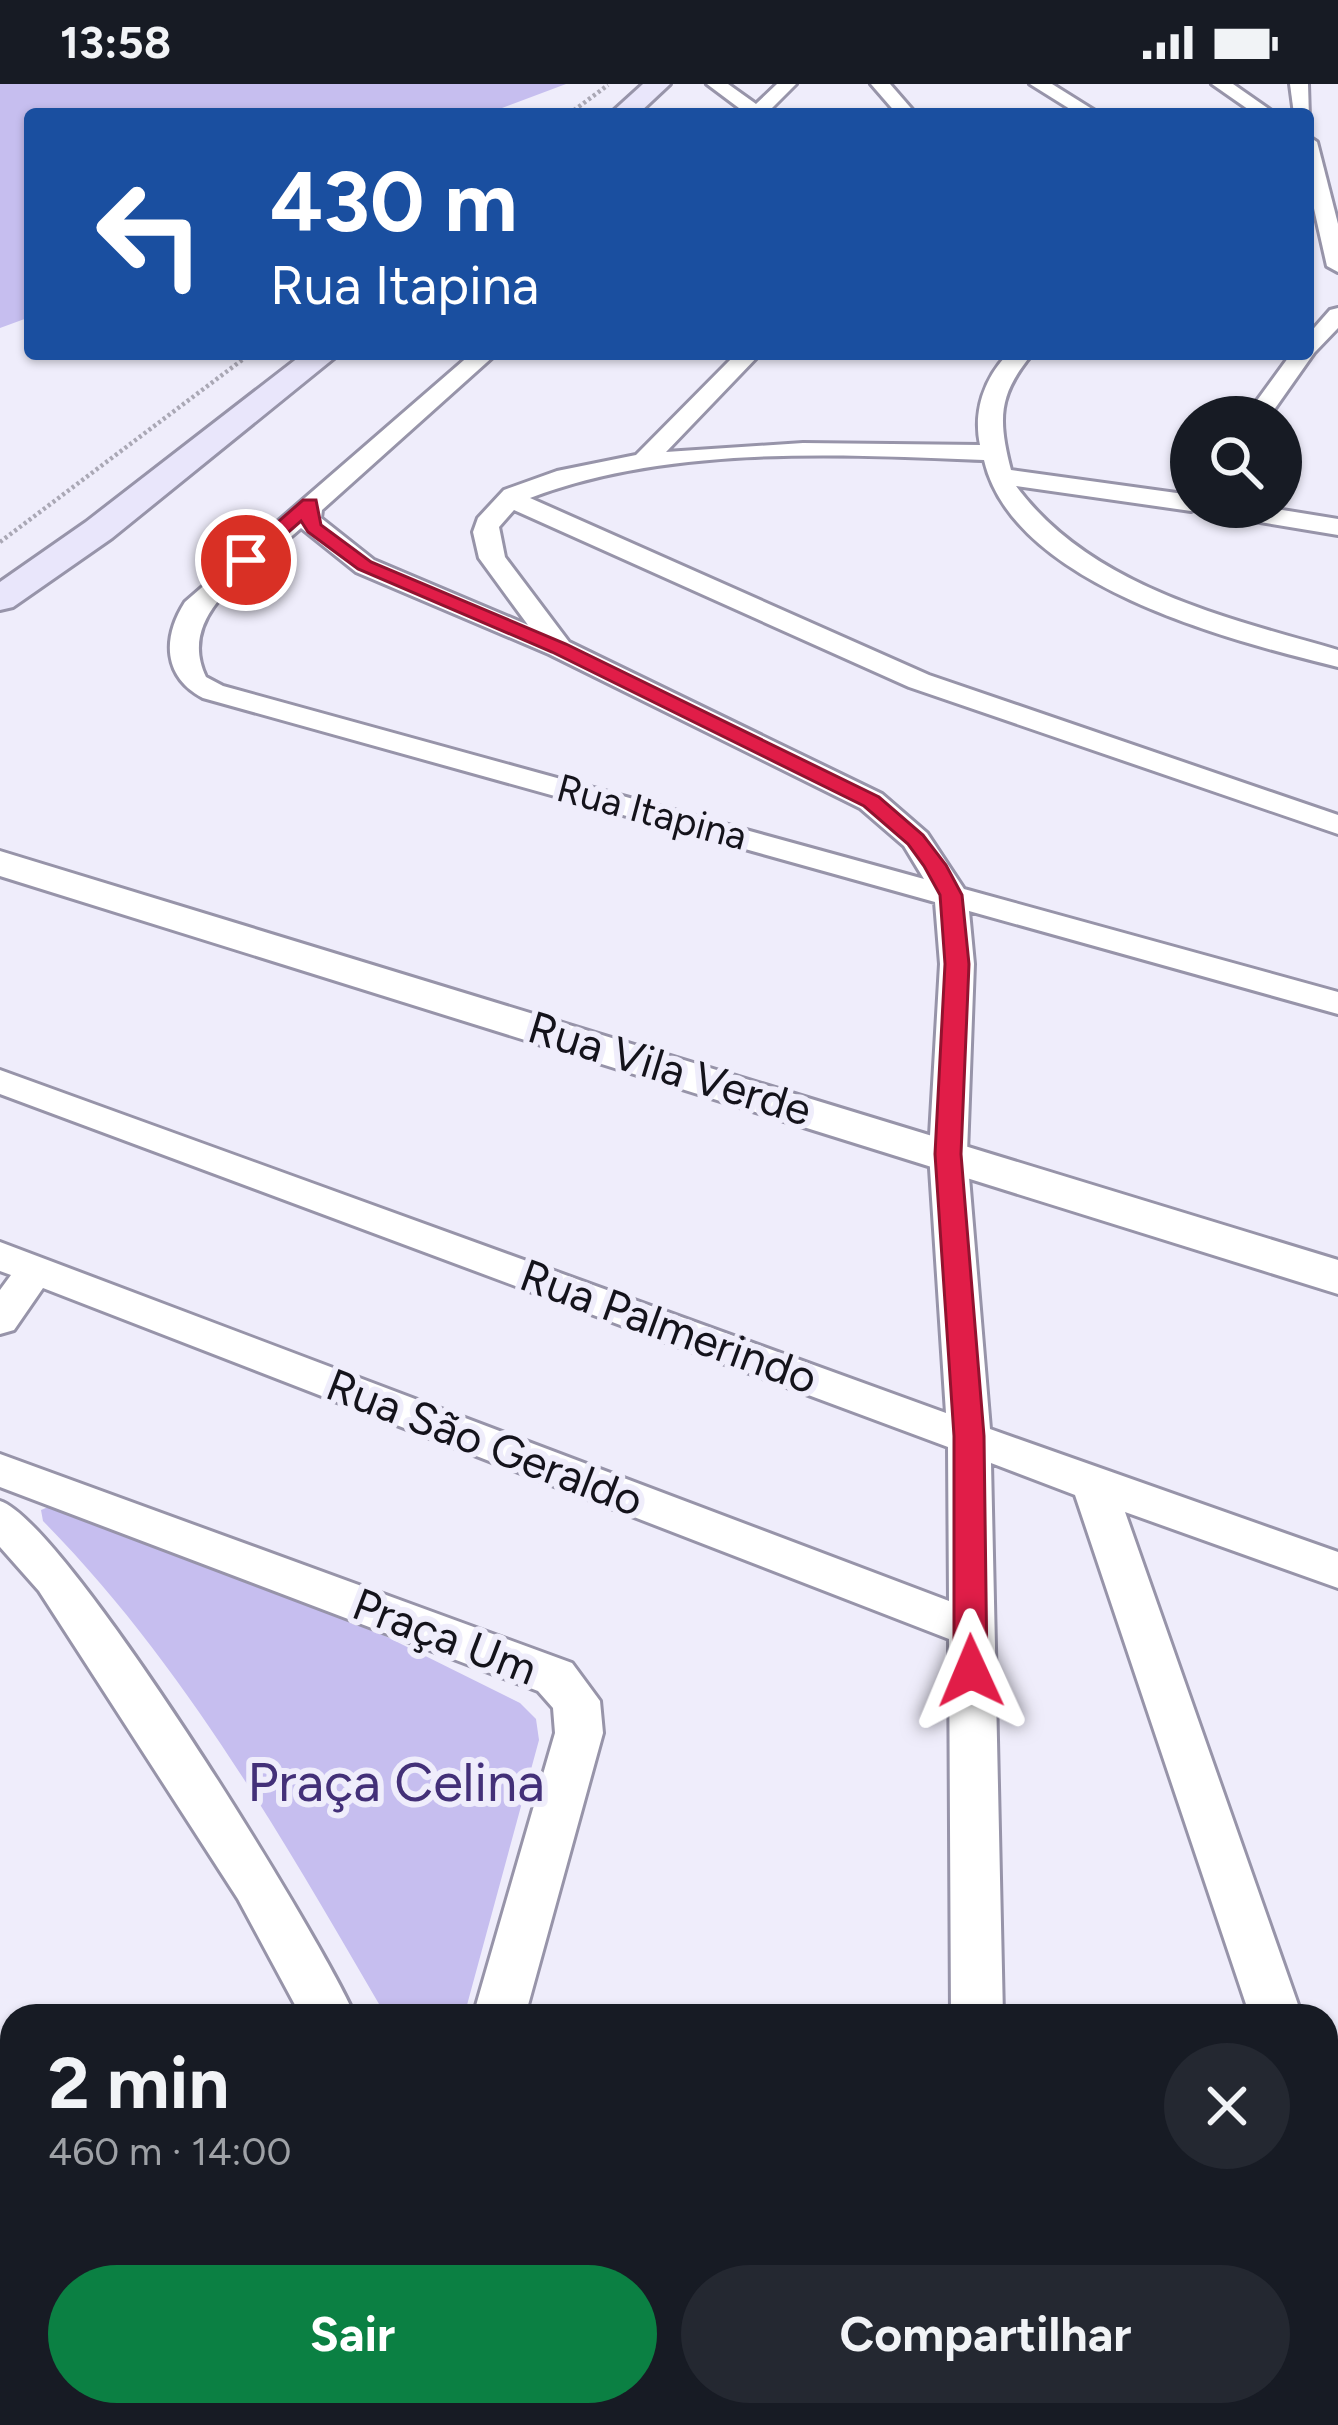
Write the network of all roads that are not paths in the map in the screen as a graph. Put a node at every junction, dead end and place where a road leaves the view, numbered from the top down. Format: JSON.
{"nodes":[{"id":1,"x":716,"y":84,"type":"edge"},
{"id":2,"x":787,"y":84,"type":"edge"},
{"id":3,"x":880,"y":84,"type":"edge"},
{"id":4,"x":1039,"y":84,"type":"edge"},
{"id":5,"x":1221,"y":84,"type":"edge"},
{"id":6,"x":659,"y":85,"type":"edge"},
{"id":7,"x":630,"y":108,"type":"edge"},
{"id":8,"x":749,"y":108,"type":"edge"},
{"id":9,"x":761,"y":108,"type":"edge"},
{"id":10,"x":902,"y":108,"type":"edge"},
{"id":11,"x":1081,"y":108,"type":"edge"},
{"id":12,"x":1258,"y":108,"type":"edge"},
{"id":13,"x":1314,"y":167,"type":"edge"},
{"id":14,"x":1338,"y":266,"type":"edge"},
{"id":15,"x":1338,"y":315,"type":"edge"},
{"id":16,"x":1314,"y":342,"type":"edge"},
{"id":17,"x":315,"y":360,"type":"edge"},
{"id":18,"x":477,"y":360,"type":"edge"},
{"id":19,"x":743,"y":360,"type":"edge"},
{"id":20,"x":1014,"y":360,"type":"edge"},
{"id":21,"x":1299,"y":360,"type":"edge"},
{"id":22,"x":1273,"y":396,"type":"edge"},
{"id":23,"x":643,"y":462,"type":"junction"},
{"id":24,"x":995,"y":464,"type":"junction"},
{"id":25,"x":508,"y":498,"type":"junction"},
{"id":26,"x":1170,"y":499,"type":"edge"},
{"id":27,"x":310,"y":504,"type":"junction"},
{"id":28,"x":1302,"y":521,"type":"edge"},
{"id":29,"x":1338,"y":527,"type":"edge"},
{"id":30,"x":0,"y":599,"type":"edge"},
{"id":31,"x":559,"y":648,"type":"junction"},
{"id":32,"x":1338,"y":658,"type":"edge"},
{"id":33,"x":1338,"y":825,"type":"edge"},
{"id":34,"x":0,"y":863,"type":"edge"},
{"id":35,"x":951,"y":895,"type":"junction"},
{"id":36,"x":1338,"y":1004,"type":"edge"},
{"id":37,"x":0,"y":1081,"type":"edge"},
{"id":38,"x":948,"y":1154,"type":"junction"},
{"id":39,"x":17,"y":1263,"type":"edge"},
{"id":40,"x":1338,"y":1277,"type":"edge"},
{"id":41,"x":0,"y":1320,"type":"edge"},
{"id":42,"x":969,"y":1436,"type":"junction"},
{"id":43,"x":0,"y":1470,"type":"edge"},
{"id":44,"x":1093,"y":1484,"type":"junction"},
{"id":45,"x":0,"y":1518,"type":"edge"},
{"id":46,"x":1338,"y":1570,"type":"edge"},
{"id":47,"x":970,"y":1628,"type":"junction"},
{"id":48,"x":322,"y":2004,"type":"edge"},
{"id":49,"x":502,"y":2004,"type":"edge"},
{"id":50,"x":977,"y":2004,"type":"edge"},
{"id":51,"x":1272,"y":2004,"type":"edge"}],
"edges":[{"from":1,"to":8,"type":"street"},
{"from":2,"to":9,"type":"street"},
{"from":3,"to":10,"type":"street"},
{"from":4,"to":11,"type":"street"},
{"from":5,"to":12,"type":"street"},
{"from":6,"to":7,"type":"main road"},
{"from":13,"to":14,"type":"street"},
{"from":15,"to":16,"type":"street"},
{"from":17,"to":30,"type":"main road"},
{"from":18,"to":27,"type":"street"},
{"from":19,"to":23,"type":"street"},
{"from":20,"to":24,"type":"street"},
{"from":21,"to":22,"type":"street"},
{"from":23,"to":24,"type":"street"},
{"from":23,"to":25,"type":"street"},
{"from":24,"to":26,"type":"street"},
{"from":24,"to":32,"type":"street"},
{"from":25,"to":31,"type":"street"},
{"from":25,"to":33,"type":"street"},
{"from":27,"to":31,"type":"street"},
{"from":27,"to":35,"type":"street","name":"Rua Itapina"},
{"from":28,"to":29,"type":"street"},
{"from":31,"to":35,"type":"street"},
{"from":34,"to":38,"type":"street","name":"Rua Vila Verde"},
{"from":35,"to":36,"type":"street","name":"Rua Itapina"},
{"from":35,"to":38,"type":"street"},
{"from":37,"to":42,"type":"street","name":"Rua Palmerindo"},
{"from":38,"to":40,"type":"street","name":"Rua Vila Verde"},
{"from":38,"to":42,"type":"street"},
{"from":39,"to":41,"type":"street"},
{"from":39,"to":47,"type":"street","name":"Rua São Geraldo"},
{"from":42,"to":44,"type":"street","name":"Rua Palmerindo"},
{"from":42,"to":47,"type":"street"},
{"from":43,"to":49,"type":"street","name":"Praça Um"},
{"from":44,"to":46,"type":"street","name":"Rua Palmerindo"},
{"from":44,"to":51,"type":"street"},
{"from":45,"to":48,"type":"street"},
{"from":47,"to":50,"type":"street"}]}
